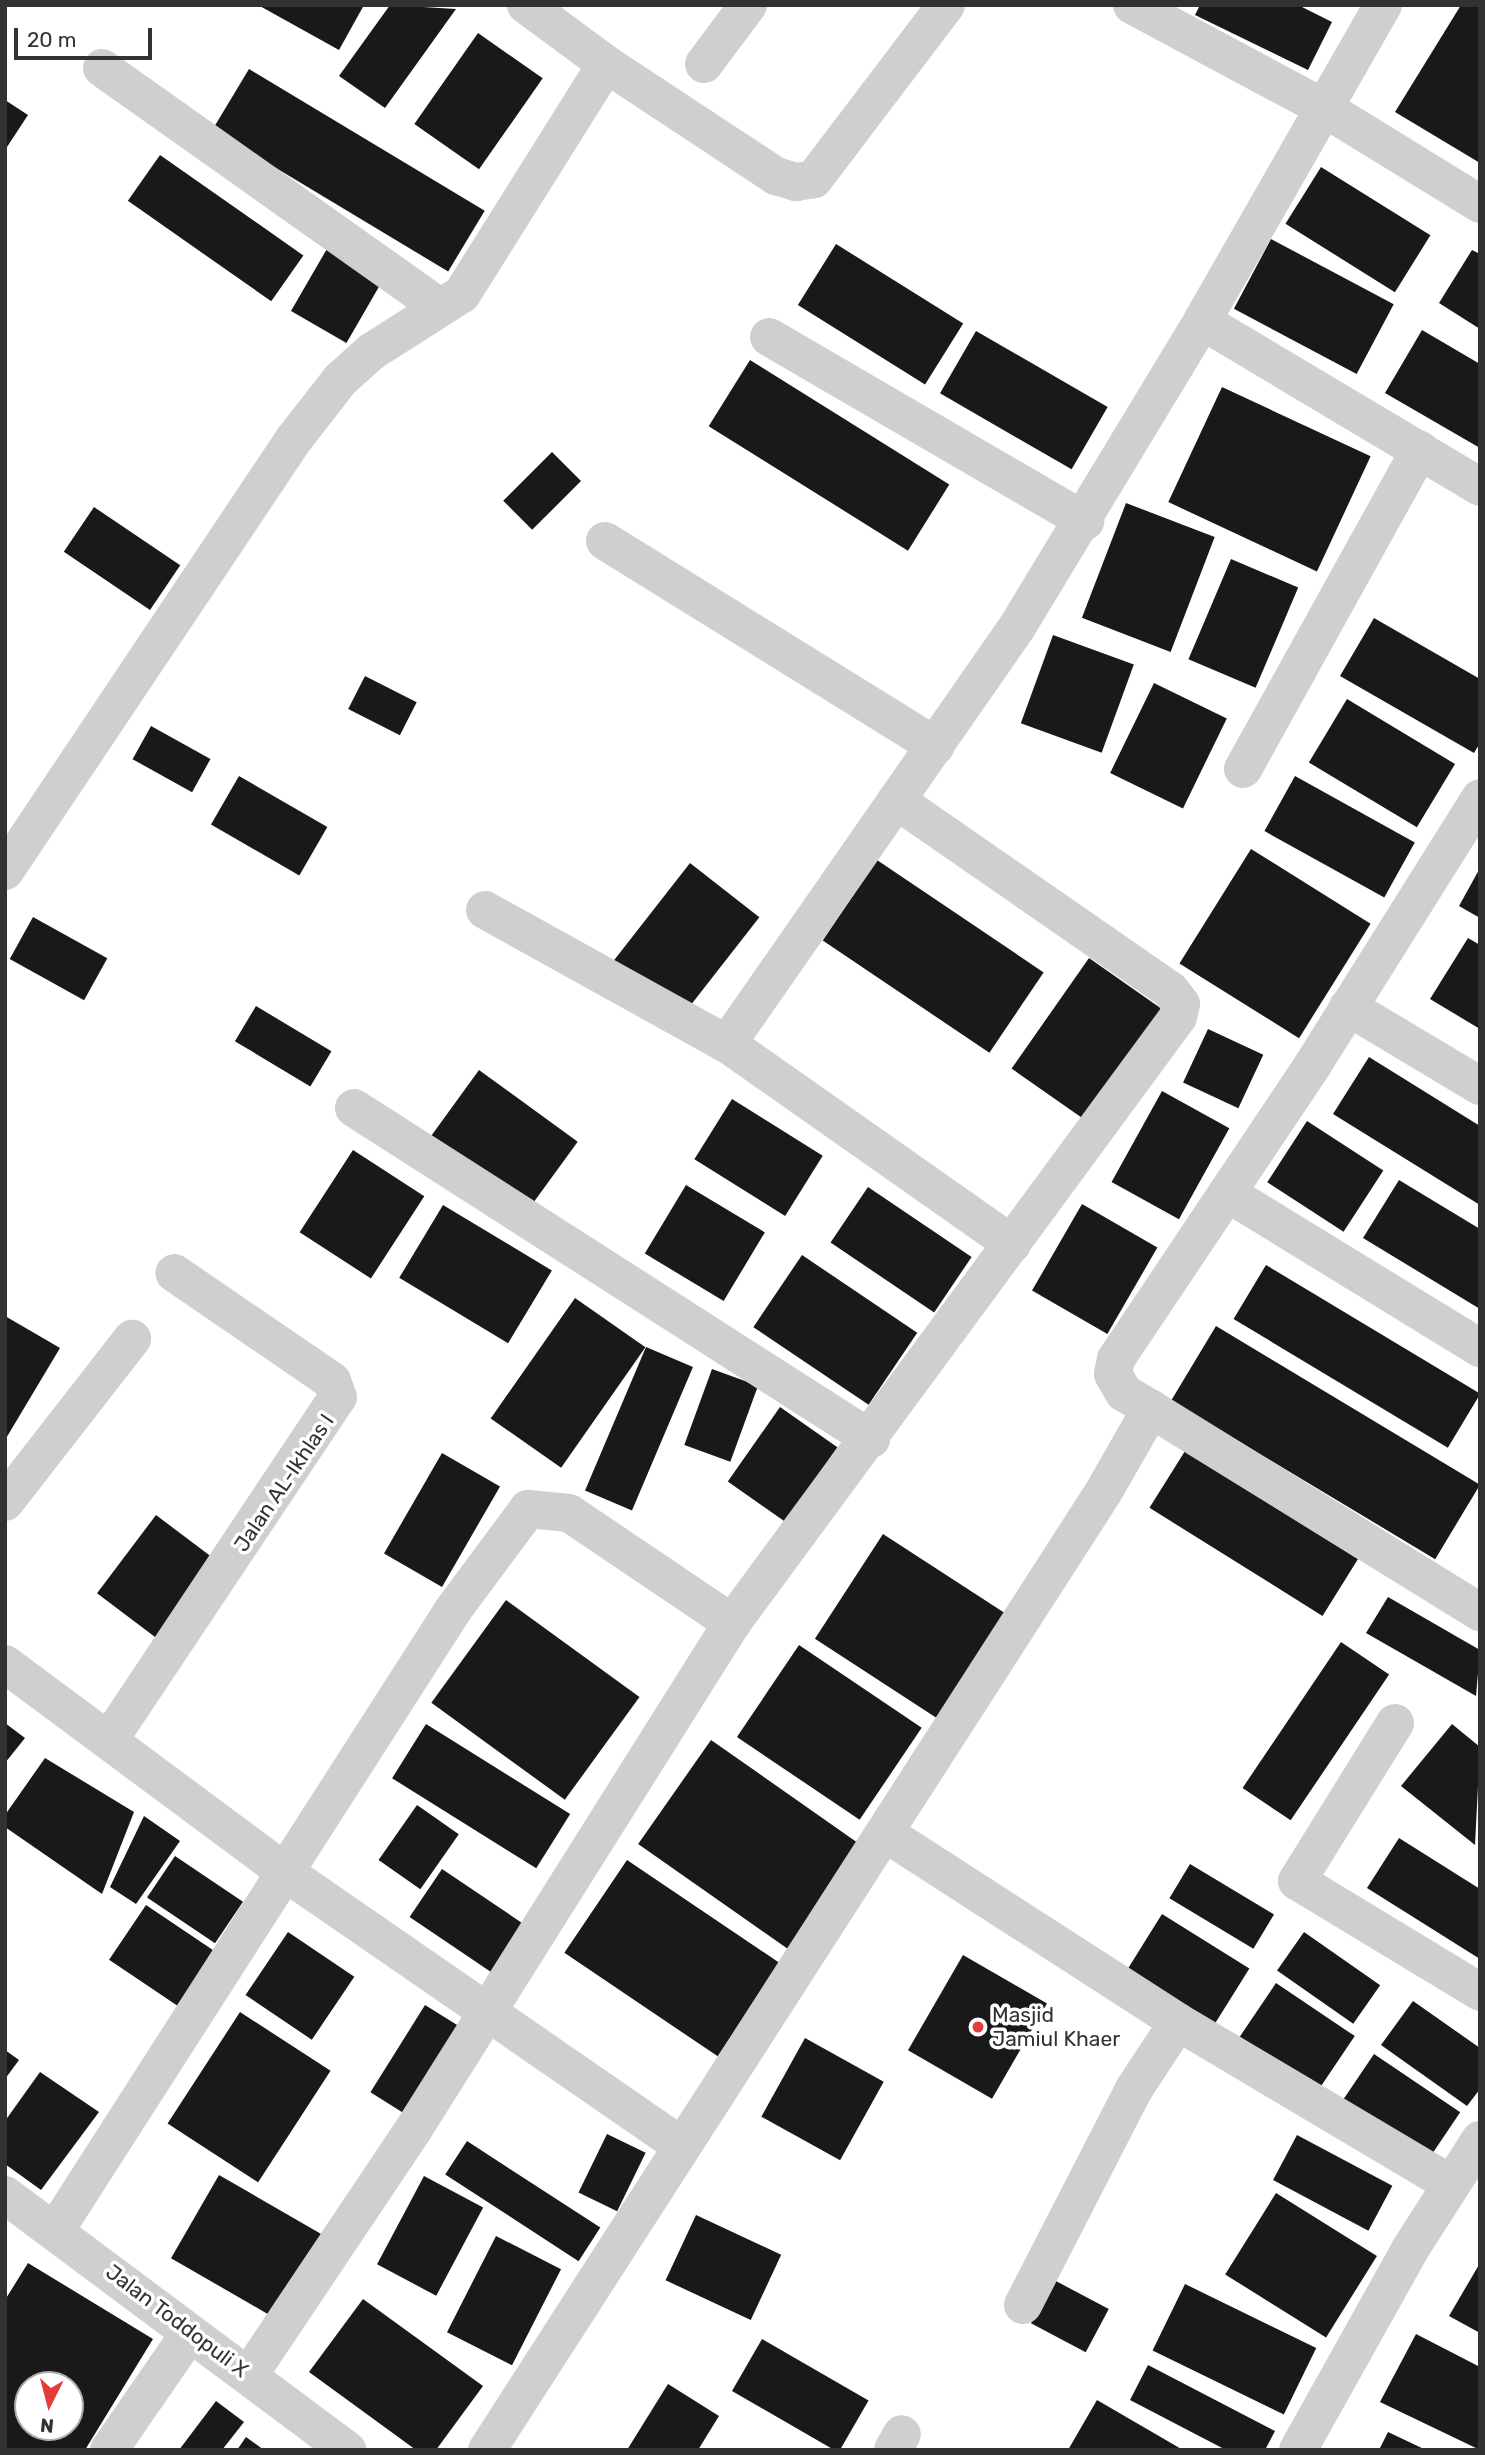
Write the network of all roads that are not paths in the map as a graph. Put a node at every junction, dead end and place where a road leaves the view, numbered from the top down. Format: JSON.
{"nodes":[{"id":1,"x":526,"y":5,"type":"edge"},
{"id":2,"x":748,"y":5,"type":"edge"},
{"id":3,"x":946,"y":5,"type":"edge"},
{"id":4,"x":1132,"y":5,"type":"edge"},
{"id":5,"x":1383,"y":5,"type":"edge"},
{"id":6,"x":606,"y":64,"type":"junction"},
{"id":7,"x":704,"y":64,"type":"dead end"},
{"id":8,"x":102,"y":68,"type":"dead end"},
{"id":9,"x":1324,"y":108,"type":"junction"},
{"id":10,"x":1480,"y":204,"type":"edge"},
{"id":11,"x":440,"y":307,"type":"junction"},
{"id":12,"x":1202,"y":321,"type":"junction"},
{"id":13,"x":769,"y":337,"type":"dead end"},
{"id":14,"x":1420,"y":450,"type":"junction"},
{"id":15,"x":1480,"y":487,"type":"edge"},
{"id":16,"x":1086,"y":521,"type":"junction"},
{"id":17,"x":605,"y":541,"type":"dead end"},
{"id":18,"x":936,"y":746,"type":"junction"},
{"id":19,"x":1243,"y":769,"type":"dead end"},
{"id":20,"x":1480,"y":798,"type":"edge"},
{"id":21,"x":896,"y":800,"type":"junction"},
{"id":22,"x":5,"y":871,"type":"edge"},
{"id":23,"x":485,"y":910,"type":"dead end"},
{"id":24,"x":1348,"y":1007,"type":"junction"},
{"id":25,"x":727,"y":1044,"type":"junction"},
{"id":26,"x":1480,"y":1086,"type":"edge"},
{"id":27,"x":354,"y":1108,"type":"dead end"},
{"id":28,"x":1227,"y":1193,"type":"junction"},
{"id":29,"x":1012,"y":1244,"type":"junction"},
{"id":30,"x":174,"y":1273,"type":"dead end"},
{"id":31,"x":132,"y":1339,"type":"dead end"},
{"id":32,"x":1480,"y":1348,"type":"edge"},
{"id":33,"x":1151,"y":1409,"type":"junction"},
{"id":34,"x":871,"y":1439,"type":"junction"},
{"id":35,"x":5,"y":1503,"type":"edge"},
{"id":36,"x":1480,"y":1612,"type":"edge"},
{"id":37,"x":732,"y":1623,"type":"junction"},
{"id":38,"x":5,"y":1664,"type":"edge"},
{"id":39,"x":1395,"y":1723,"type":"dead end"},
{"id":40,"x":110,"y":1740,"type":"junction"},
{"id":41,"x":888,"y":1835,"type":"junction"},
{"id":42,"x":286,"y":1873,"type":"junction"},
{"id":43,"x":1480,"y":1992,"type":"edge"},
{"id":44,"x":489,"y":2011,"type":"junction"},
{"id":45,"x":1178,"y":2022,"type":"junction"},
{"id":46,"x":1480,"y":2140,"type":"edge"},
{"id":47,"x":681,"y":2145,"type":"junction"},
{"id":48,"x":1449,"y":2183,"type":"junction"},
{"id":49,"x":5,"y":2195,"type":"edge"},
{"id":50,"x":55,"y":2231,"type":"junction"},
{"id":51,"x":1023,"y":2305,"type":"dead end"},
{"id":52,"x":189,"y":2334,"type":"junction"},
{"id":53,"x":249,"y":2375,"type":"junction"},
{"id":54,"x":109,"y":2450,"type":"edge"},
{"id":55,"x":347,"y":2450,"type":"edge"},
{"id":56,"x":487,"y":2450,"type":"edge"},
{"id":57,"x":1298,"y":2450,"type":"edge"}],
"edges":[{"from":1,"to":6,"type":"street"},
{"from":2,"to":7,"type":"street"},
{"from":3,"to":6,"type":"street"},
{"from":4,"to":9,"type":"street"},
{"from":5,"to":9,"type":"street"},
{"from":6,"to":11,"type":"street"},
{"from":8,"to":11,"type":"street"},
{"from":9,"to":10,"type":"street"},
{"from":9,"to":12,"type":"street"},
{"from":11,"to":22,"type":"street"},
{"from":12,"to":14,"type":"street"},
{"from":12,"to":16,"type":"street"},
{"from":13,"to":16,"type":"street"},
{"from":14,"to":15,"type":"street"},
{"from":14,"to":19,"type":"street"},
{"from":16,"to":18,"type":"street"},
{"from":17,"to":18,"type":"street"},
{"from":18,"to":21,"type":"street"},
{"from":20,"to":24,"type":"street"},
{"from":21,"to":25,"type":"street"},
{"from":21,"to":29,"type":"street"},
{"from":23,"to":25,"type":"street"},
{"from":24,"to":26,"type":"street"},
{"from":24,"to":28,"type":"street"},
{"from":25,"to":29,"type":"street"},
{"from":27,"to":34,"type":"street"},
{"from":28,"to":32,"type":"street"},
{"from":28,"to":33,"type":"street"},
{"from":29,"to":34,"type":"street"},
{"from":30,"to":40,"type":"street","name":"Jalan AL-Ikhlas l"},
{"from":31,"to":35,"type":"street"},
{"from":33,"to":36,"type":"street"},
{"from":33,"to":41,"type":"street"},
{"from":34,"to":37,"type":"street"},
{"from":37,"to":42,"type":"street"},
{"from":37,"to":44,"type":"street"},
{"from":38,"to":40,"type":"street"},
{"from":39,"to":43,"type":"street"},
{"from":40,"to":42,"type":"street"},
{"from":41,"to":45,"type":"street"},
{"from":41,"to":47,"type":"street"},
{"from":42,"to":44,"type":"street"},
{"from":42,"to":50,"type":"street"},
{"from":44,"to":47,"type":"street"},
{"from":44,"to":53,"type":"street"},
{"from":45,"to":48,"type":"street"},
{"from":45,"to":51,"type":"street"},
{"from":46,"to":48,"type":"street"},
{"from":47,"to":56,"type":"street"},
{"from":48,"to":57,"type":"street"},
{"from":49,"to":50,"type":"street","name":"Jalan Toddopuli X"},
{"from":50,"to":52,"type":"street","name":"Jalan Toddopuli X"},
{"from":52,"to":53,"type":"street","name":"Jalan Toddopuli X"},
{"from":52,"to":54,"type":"street"},
{"from":53,"to":55,"type":"street","name":"Jalan Toddopuli X"}]}
